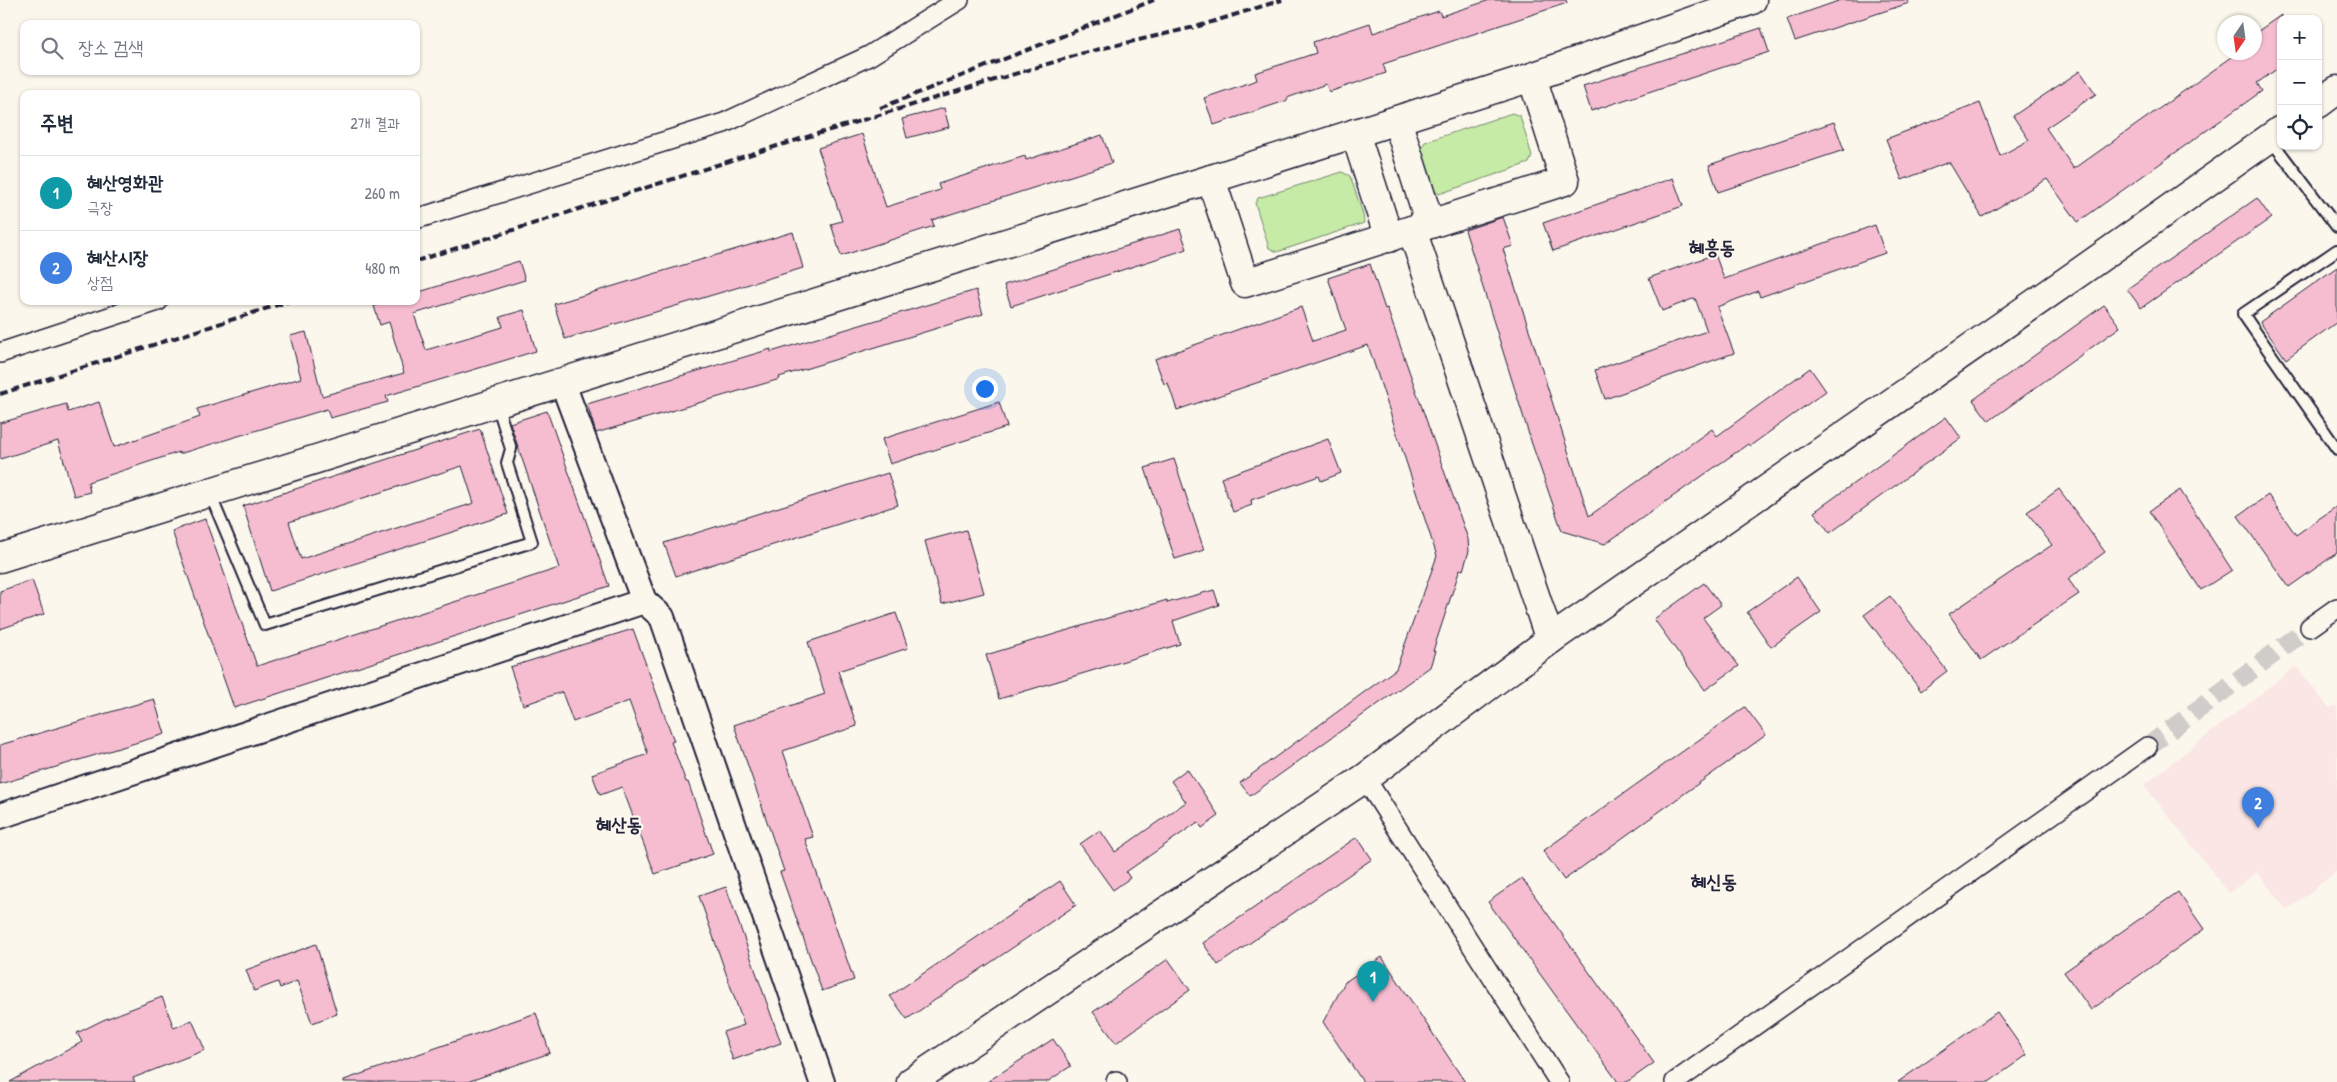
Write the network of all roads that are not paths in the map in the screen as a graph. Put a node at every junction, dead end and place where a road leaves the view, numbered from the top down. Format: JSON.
{"nodes":[{"id":1,"x":959,"y":0,"type":"edge"},
{"id":2,"x":1752,"y":0,"type":"edge"},
{"id":3,"x":1532,"y":77,"type":"junction"},
{"id":4,"x":2337,"y":90,"type":"edge"},
{"id":5,"x":2322,"y":101,"type":"edge"},
{"id":6,"x":1396,"y":120,"type":"junction"},
{"id":7,"x":1355,"y":133,"type":"junction"},
{"id":8,"x":2275,"y":134,"type":"edge"},
{"id":9,"x":1211,"y":180,"type":"junction"},
{"id":10,"x":420,"y":218,"type":"edge"},
{"id":11,"x":2337,"y":227,"type":"edge"},
{"id":12,"x":1410,"y":231,"type":"junction"},
{"id":13,"x":2337,"y":250,"type":"edge"},
{"id":14,"x":146,"y":305,"type":"edge"},
{"id":15,"x":0,"y":353,"type":"edge"},
{"id":16,"x":564,"y":384,"type":"junction"},
{"id":17,"x":497,"y":404,"type":"junction"},
{"id":18,"x":2337,"y":449,"type":"edge"},
{"id":19,"x":209,"y":493,"type":"junction"},
{"id":20,"x":0,"y":558,"type":"edge"},
{"id":21,"x":644,"y":601,"type":"junction"},
{"id":22,"x":2337,"y":608,"type":"edge"},
{"id":23,"x":2310,"y":627,"type":"tunnel mouth"},
{"id":24,"x":1550,"y":640,"type":"junction"},
{"id":25,"x":2147,"y":747,"type":"tunnel mouth"},
{"id":26,"x":1365,"y":778,"type":"junction"},
{"id":27,"x":0,"y":816,"type":"edge"},
{"id":28,"x":822,"y":1082,"type":"edge"},
{"id":29,"x":911,"y":1082,"type":"edge"},
{"id":30,"x":1559,"y":1082,"type":"edge"},
{"id":31,"x":1675,"y":1082,"type":"edge"}],
"edges":[{"from":1,"to":10,"type":"street"},
{"from":2,"to":3,"type":"main road"},
{"from":3,"to":6,"type":"main road"},
{"from":3,"to":12,"type":"main road"},
{"from":4,"to":5,"type":"main road"},
{"from":6,"to":7,"type":"main road"},
{"from":6,"to":12,"type":"main road"},
{"from":7,"to":9,"type":"main road"},
{"from":7,"to":12,"type":"main road"},
{"from":8,"to":11,"type":"lane"},
{"from":8,"to":24,"type":"main road"},
{"from":9,"to":12,"type":"main road"},
{"from":9,"to":16,"type":"main road"},
{"from":12,"to":24,"type":"main road"},
{"from":13,"to":18,"type":"lane"},
{"from":14,"to":15,"type":"street"},
{"from":16,"to":17,"type":"main road"},
{"from":16,"to":21,"type":"street"},
{"from":17,"to":19,"type":"main road"},
{"from":17,"to":19,"type":"lane"},
{"from":19,"to":20,"type":"main road"},
{"from":21,"to":27,"type":"street"},
{"from":21,"to":28,"type":"street"},
{"from":22,"to":23,"type":"street"},
{"from":24,"to":26,"type":"main road"},
{"from":25,"to":31,"type":"street"},
{"from":26,"to":29,"type":"main road"},
{"from":26,"to":30,"type":"street"}]}
